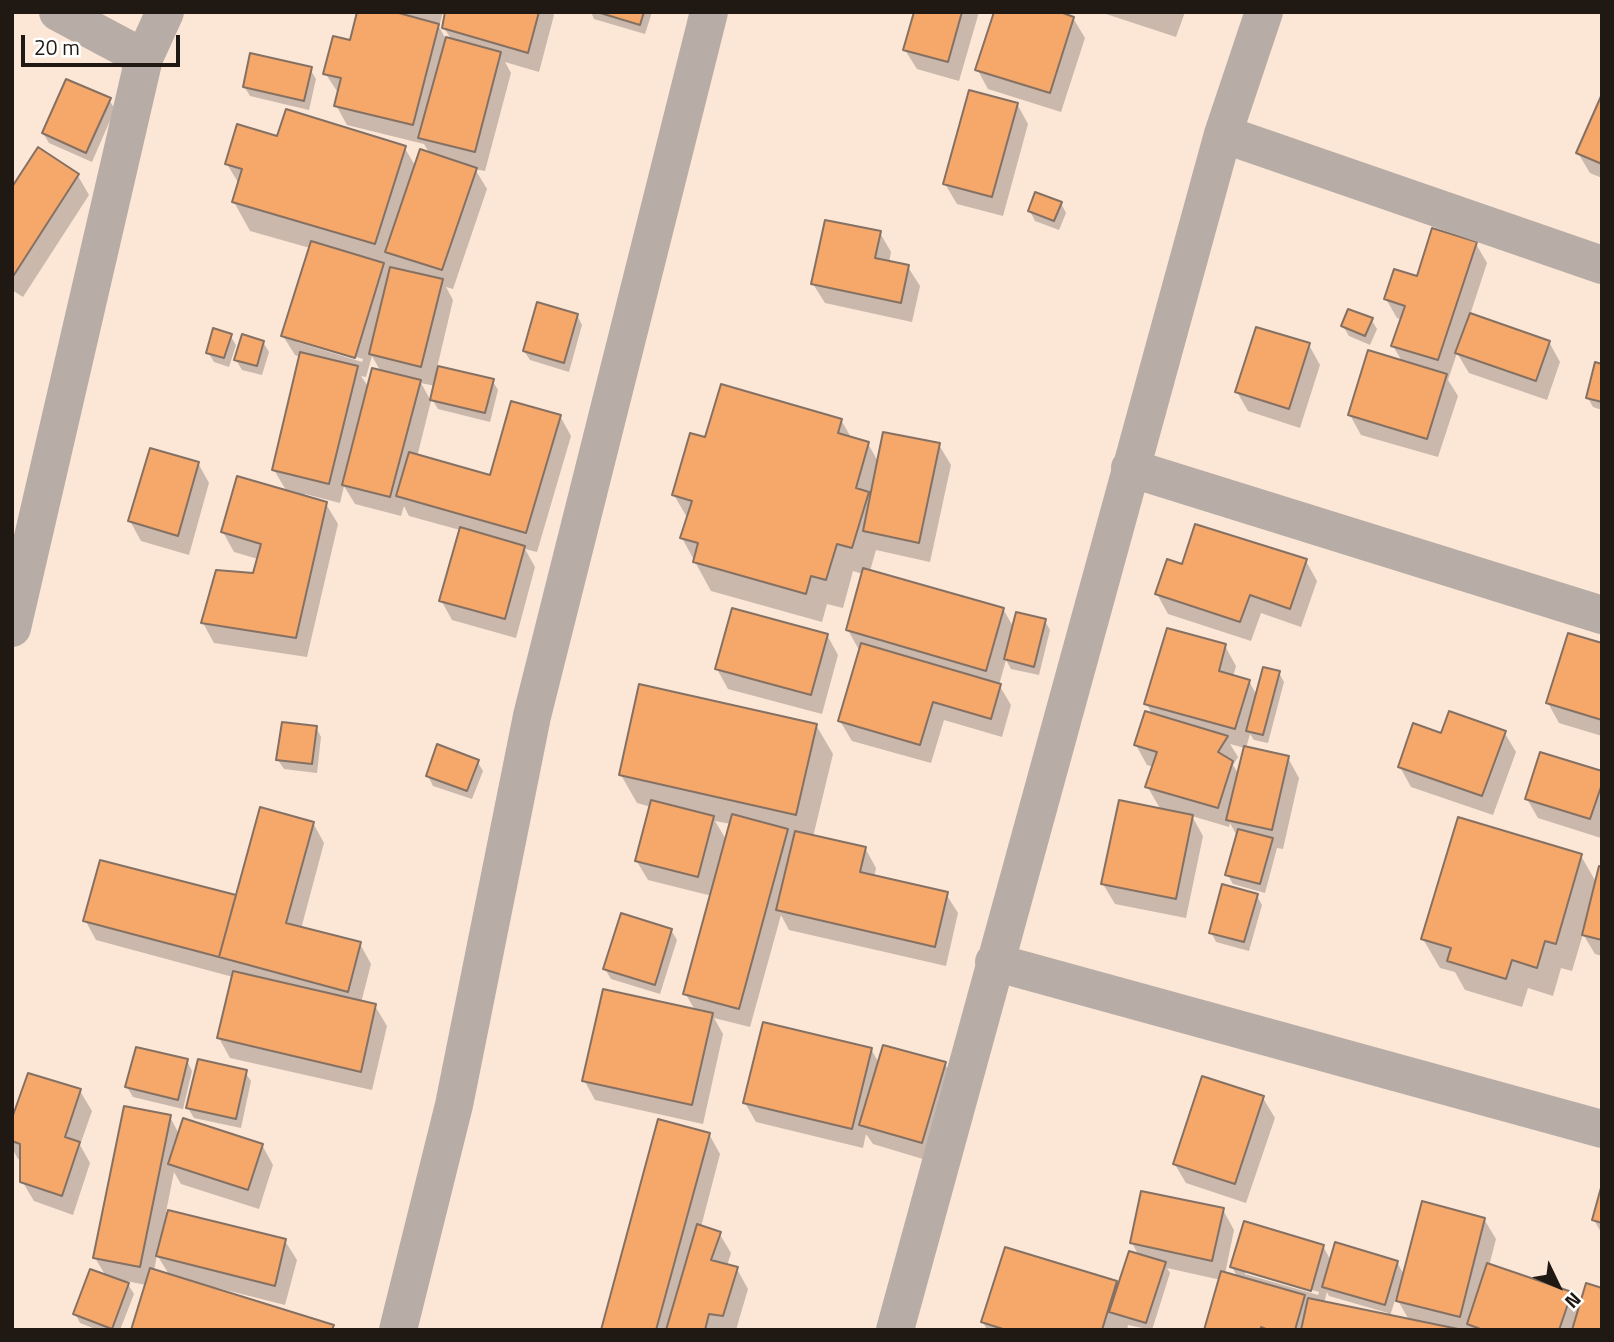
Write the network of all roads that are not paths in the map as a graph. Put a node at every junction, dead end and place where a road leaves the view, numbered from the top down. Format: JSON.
{"nodes":[{"id":1,"x":58,"y":12,"type":"edge"},
{"id":2,"x":165,"y":12,"type":"edge"},
{"id":3,"x":709,"y":12,"type":"edge"},
{"id":4,"x":1264,"y":12,"type":"edge"},
{"id":5,"x":144,"y":58,"type":"junction"},
{"id":6,"x":1223,"y":134,"type":"junction"},
{"id":7,"x":1602,"y":265,"type":"edge"},
{"id":8,"x":1130,"y":468,"type":"junction"},
{"id":9,"x":1602,"y":615,"type":"edge"},
{"id":10,"x":12,"y":628,"type":"edge"},
{"id":11,"x":994,"y":962,"type":"junction"},
{"id":12,"x":1602,"y":1129,"type":"edge"},
{"id":13,"x":397,"y":1330,"type":"edge"},
{"id":14,"x":895,"y":1330,"type":"edge"}],
"edges":[{"from":1,"to":5,"type":"street"},
{"from":2,"to":5,"type":"street"},
{"from":3,"to":13,"type":"street"},
{"from":4,"to":6,"type":"street"},
{"from":5,"to":10,"type":"street"},
{"from":6,"to":7,"type":"street"},
{"from":6,"to":8,"type":"street"},
{"from":8,"to":9,"type":"street"},
{"from":8,"to":11,"type":"street"},
{"from":11,"to":12,"type":"street"},
{"from":11,"to":14,"type":"street"}]}
